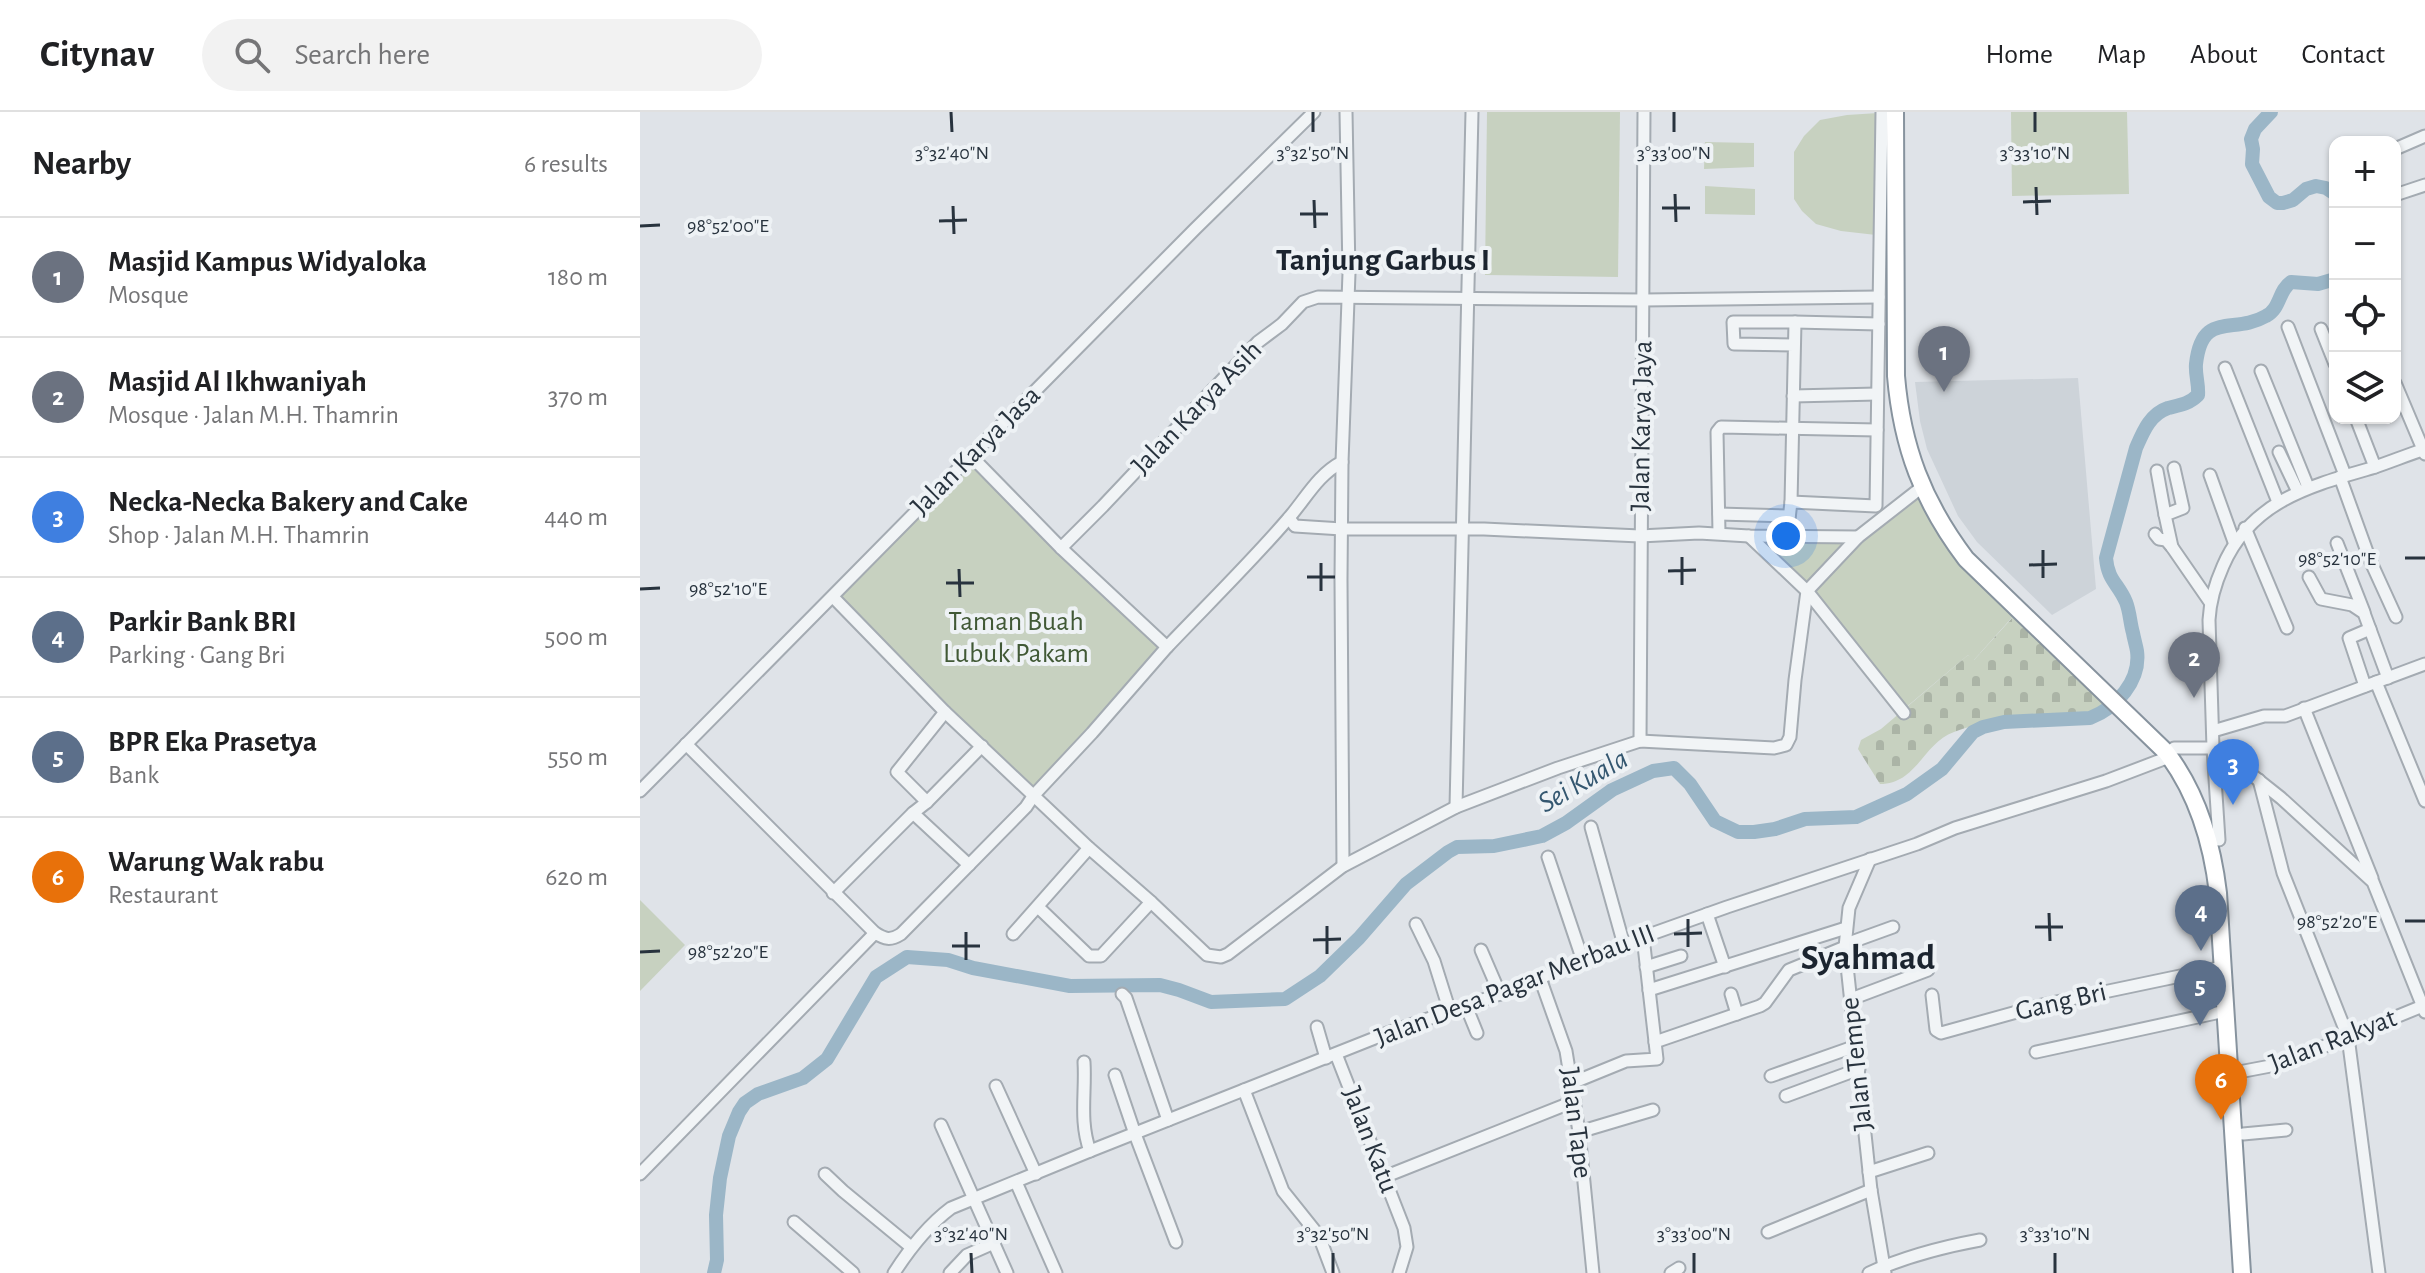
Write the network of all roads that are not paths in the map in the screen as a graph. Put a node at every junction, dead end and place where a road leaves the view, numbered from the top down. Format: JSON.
{"nodes":[{"id":1,"x":1314,"y":112,"type":"edge"},
{"id":2,"x":1346,"y":112,"type":"edge"},
{"id":3,"x":1472,"y":112,"type":"edge"},
{"id":4,"x":1644,"y":112,"type":"edge"},
{"id":5,"x":1882,"y":112,"type":"edge"},
{"id":6,"x":1895,"y":112,"type":"edge"},
{"id":7,"x":1905,"y":112,"type":"edge"},
{"id":8,"x":2425,"y":136,"type":"edge"},
{"id":9,"x":2401,"y":146,"type":"edge"},
{"id":10,"x":2425,"y":185,"type":"edge"},
{"id":11,"x":2401,"y":193,"type":"edge"},
{"id":12,"x":1468,"y":297,"type":"junction"},
{"id":13,"x":1879,"y":297,"type":"junction"},
{"id":14,"x":1348,"y":298,"type":"junction"},
{"id":15,"x":1733,"y":299,"type":"junction"},
{"id":16,"x":1644,"y":300,"type":"junction"},
{"id":17,"x":1733,"y":322,"type":"junction"},
{"id":18,"x":1795,"y":322,"type":"junction"},
{"id":19,"x":1879,"y":324,"type":"junction"},
{"id":20,"x":2288,"y":327,"type":"dead end"},
{"id":21,"x":2321,"y":329,"type":"dead end"},
{"id":22,"x":1794,"y":345,"type":"junction"},
{"id":23,"x":2330,"y":352,"type":"edge"},
{"id":24,"x":2225,"y":368,"type":"dead end"},
{"id":25,"x":2261,"y":371,"type":"dead end"},
{"id":26,"x":1877,"y":394,"type":"junction"},
{"id":27,"x":1793,"y":396,"type":"junction"},
{"id":28,"x":2401,"y":397,"type":"edge"},
{"id":29,"x":2358,"y":424,"type":"edge"},
{"id":30,"x":1792,"y":427,"type":"junction"},
{"id":31,"x":1877,"y":430,"type":"junction"},
{"id":32,"x":2424,"y":451,"type":"edge"},
{"id":33,"x":2279,"y":452,"type":"dead end"},
{"id":34,"x":971,"y":456,"type":"junction"},
{"id":35,"x":1342,"y":462,"type":"junction"},
{"id":36,"x":2375,"y":467,"type":"junction"},
{"id":37,"x":2174,"y":468,"type":"dead end"},
{"id":38,"x":2157,"y":471,"type":"dead end"},
{"id":39,"x":2210,"y":475,"type":"dead end"},
{"id":40,"x":2342,"y":476,"type":"junction"},
{"id":41,"x":1922,"y":487,"type":"junction"},
{"id":42,"x":2303,"y":490,"type":"junction"},
{"id":43,"x":1791,"y":502,"type":"junction"},
{"id":44,"x":2278,"y":502,"type":"junction"},
{"id":45,"x":1876,"y":506,"type":"junction"},
{"id":46,"x":1719,"y":514,"type":"junction"},
{"id":47,"x":2165,"y":515,"type":"junction"},
{"id":48,"x":1789,"y":516,"type":"junction"},
{"id":49,"x":1289,"y":518,"type":"junction"},
{"id":50,"x":1880,"y":520,"type":"junction"},
{"id":51,"x":1463,"y":528,"type":"junction"},
{"id":52,"x":2245,"y":528,"type":"junction"},
{"id":53,"x":1342,"y":529,"type":"junction"},
{"id":54,"x":1719,"y":533,"type":"junction"},
{"id":55,"x":2155,"y":534,"type":"dead end"},
{"id":56,"x":1640,"y":536,"type":"junction"},
{"id":57,"x":1749,"y":536,"type":"junction"},
{"id":58,"x":1790,"y":536,"type":"junction"},
{"id":59,"x":1858,"y":537,"type":"junction"},
{"id":60,"x":2234,"y":542,"type":"junction"},
{"id":61,"x":2337,"y":543,"type":"dead end"},
{"id":62,"x":2172,"y":547,"type":"junction"},
{"id":63,"x":1061,"y":548,"type":"junction"},
{"id":64,"x":1771,"y":555,"type":"junction"},
{"id":65,"x":2309,"y":577,"type":"dead end"},
{"id":66,"x":1807,"y":591,"type":"junction"},
{"id":67,"x":833,"y":597,"type":"junction"},
{"id":68,"x":2210,"y":602,"type":"junction"},
{"id":69,"x":2364,"y":613,"type":"junction"},
{"id":70,"x":2396,"y":617,"type":"dead end"},
{"id":71,"x":2287,"y":628,"type":"dead end"},
{"id":72,"x":2370,"y":629,"type":"junction"},
{"id":73,"x":1167,"y":647,"type":"junction"},
{"id":74,"x":2425,"y":664,"type":"edge"},
{"id":75,"x":2388,"y":678,"type":"junction"},
{"id":76,"x":2371,"y":684,"type":"junction"},
{"id":77,"x":2104,"y":686,"type":"junction"},
{"id":78,"x":2304,"y":708,"type":"junction"},
{"id":79,"x":945,"y":712,"type":"junction"},
{"id":80,"x":1904,"y":713,"type":"dead end"},
{"id":81,"x":2213,"y":731,"type":"junction"},
{"id":82,"x":1640,"y":741,"type":"junction"},
{"id":83,"x":686,"y":744,"type":"junction"},
{"id":84,"x":982,"y":746,"type":"junction"},
{"id":85,"x":2213,"y":748,"type":"junction"},
{"id":86,"x":2172,"y":752,"type":"junction"},
{"id":87,"x":2259,"y":780,"type":"junction"},
{"id":88,"x":640,"y":791,"type":"edge"},
{"id":89,"x":1034,"y":795,"type":"junction"},
{"id":90,"x":2425,"y":801,"type":"edge"},
{"id":91,"x":927,"y":802,"type":"junction"},
{"id":92,"x":1456,"y":807,"type":"junction"},
{"id":93,"x":913,"y":813,"type":"junction"},
{"id":94,"x":1591,"y":827,"type":"dead end"},
{"id":95,"x":2219,"y":840,"type":"junction"},
{"id":96,"x":1089,"y":848,"type":"junction"},
{"id":97,"x":1548,"y":857,"type":"dead end"},
{"id":98,"x":1869,"y":860,"type":"junction"},
{"id":99,"x":969,"y":865,"type":"junction"},
{"id":100,"x":1343,"y":866,"type":"junction"},
{"id":101,"x":2373,"y":882,"type":"junction"},
{"id":102,"x":833,"y":893,"type":"junction"},
{"id":103,"x":1151,"y":902,"type":"junction"},
{"id":104,"x":1038,"y":907,"type":"junction"},
{"id":105,"x":1707,"y":914,"type":"junction"},
{"id":106,"x":1416,"y":924,"type":"dead end"},
{"id":107,"x":1893,"y":927,"type":"dead end"},
{"id":108,"x":1846,"y":928,"type":"junction"},
{"id":109,"x":875,"y":933,"type":"junction"},
{"id":110,"x":1013,"y":934,"type":"dead end"},
{"id":111,"x":1643,"y":937,"type":"junction"},
{"id":112,"x":1807,"y":940,"type":"junction"},
{"id":113,"x":1624,"y":945,"type":"junction"},
{"id":114,"x":1846,"y":946,"type":"junction"},
{"id":115,"x":1481,"y":950,"type":"dead end"},
{"id":116,"x":1681,"y":956,"type":"dead end"},
{"id":117,"x":1583,"y":961,"type":"junction"},
{"id":118,"x":1798,"y":966,"type":"junction"},
{"id":119,"x":1646,"y":967,"type":"junction"},
{"id":120,"x":1725,"y":967,"type":"junction"},
{"id":121,"x":2223,"y":967,"type":"junction"},
{"id":122,"x":1928,"y":970,"type":"dead end"},
{"id":123,"x":1540,"y":978,"type":"junction"},
{"id":124,"x":1649,"y":990,"type":"junction"},
{"id":125,"x":1122,"y":994,"type":"dead end"},
{"id":126,"x":1500,"y":994,"type":"junction"},
{"id":127,"x":1731,"y":994,"type":"dead end"},
{"id":128,"x":1932,"y":995,"type":"dead end"},
{"id":129,"x":1851,"y":999,"type":"junction"},
{"id":130,"x":1466,"y":1006,"type":"junction"},
{"id":131,"x":2424,"y":1008,"type":"edge"},
{"id":132,"x":2225,"y":1011,"type":"junction"},
{"id":133,"x":1450,"y":1012,"type":"junction"},
{"id":134,"x":1737,"y":1014,"type":"junction"},
{"id":135,"x":1317,"y":1027,"type":"dead end"},
{"id":136,"x":1477,"y":1033,"type":"dead end"},
{"id":137,"x":2348,"y":1037,"type":"junction"},
{"id":138,"x":1655,"y":1042,"type":"junction"},
{"id":139,"x":1856,"y":1046,"type":"junction"},
{"id":140,"x":2036,"y":1052,"type":"dead end"},
{"id":141,"x":1331,"y":1056,"type":"junction"},
{"id":142,"x":1084,"y":1062,"type":"dead end"},
{"id":143,"x":1859,"y":1069,"type":"junction"},
{"id":144,"x":2239,"y":1072,"type":"junction"},
{"id":145,"x":1115,"y":1075,"type":"dead end"},
{"id":146,"x":1771,"y":1076,"type":"dead end"},
{"id":147,"x":1572,"y":1083,"type":"junction"},
{"id":148,"x":996,"y":1086,"type":"dead end"},
{"id":149,"x":1244,"y":1090,"type":"junction"},
{"id":150,"x":1786,"y":1096,"type":"dead end"},
{"id":151,"x":1575,"y":1101,"type":"junction"},
{"id":152,"x":1653,"y":1110,"type":"dead end"},
{"id":153,"x":1168,"y":1120,"type":"junction"},
{"id":154,"x":941,"y":1125,"type":"dead end"},
{"id":155,"x":2286,"y":1130,"type":"dead end"},
{"id":156,"x":1579,"y":1132,"type":"junction"},
{"id":157,"x":1135,"y":1134,"type":"junction"},
{"id":158,"x":2243,"y":1134,"type":"junction"},
{"id":159,"x":1090,"y":1151,"type":"junction"},
{"id":160,"x":1928,"y":1153,"type":"dead end"},
{"id":161,"x":1869,"y":1172,"type":"junction"},
{"id":162,"x":640,"y":1174,"type":"edge"},
{"id":163,"x":825,"y":1174,"type":"dead end"},
{"id":164,"x":1036,"y":1174,"type":"junction"},
{"id":165,"x":1384,"y":1177,"type":"junction"},
{"id":166,"x":1016,"y":1182,"type":"junction"},
{"id":167,"x":1871,"y":1190,"type":"junction"},
{"id":168,"x":974,"y":1198,"type":"junction"},
{"id":169,"x":794,"y":1222,"type":"dead end"},
{"id":170,"x":1768,"y":1232,"type":"dead end"},
{"id":171,"x":2245,"y":1232,"type":"junction"},
{"id":172,"x":1980,"y":1240,"type":"dead end"},
{"id":173,"x":1176,"y":1242,"type":"dead end"},
{"id":174,"x":994,"y":1243,"type":"junction"},
{"id":175,"x":911,"y":1247,"type":"junction"},
{"id":176,"x":1885,"y":1269,"type":"edge"},
{"id":177,"x":853,"y":1273,"type":"edge"},
{"id":178,"x":894,"y":1273,"type":"edge"},
{"id":179,"x":950,"y":1273,"type":"edge"},
{"id":180,"x":1007,"y":1273,"type":"edge"},
{"id":181,"x":1056,"y":1273,"type":"edge"},
{"id":182,"x":1333,"y":1273,"type":"edge"},
{"id":183,"x":1399,"y":1273,"type":"edge"},
{"id":184,"x":1593,"y":1273,"type":"edge"},
{"id":185,"x":1869,"y":1273,"type":"edge"},
{"id":186,"x":2242,"y":1273,"type":"edge"},
{"id":187,"x":2252,"y":1273,"type":"edge"},
{"id":188,"x":2379,"y":1273,"type":"edge"}],
"edges":[{"from":1,"to":34,"type":"street","name":"Jalan Karya Jasa"},
{"from":2,"to":14,"type":"street"},
{"from":3,"to":12,"type":"street"},
{"from":4,"to":16,"type":"street","name":"Jalan Karya Jaya"},
{"from":5,"to":13,"type":"street"},
{"from":6,"to":41,"type":"highway"},
{"from":7,"to":77,"type":"highway"},
{"from":8,"to":9,"type":"street"},
{"from":10,"to":11,"type":"street"},
{"from":12,"to":14,"type":"street","name":"Jalan Karya Asih"},
{"from":12,"to":16,"type":"street","name":"Jalan Karya Asih"},
{"from":12,"to":51,"type":"street"},
{"from":13,"to":15,"type":"street","name":"Jalan Karya Asih"},
{"from":13,"to":19,"type":"street"},
{"from":14,"to":35,"type":"street"},
{"from":14,"to":63,"type":"street","name":"Jalan Karya Asih"},
{"from":15,"to":16,"type":"street","name":"Jalan Karya Asih"},
{"from":15,"to":17,"type":"street"},
{"from":16,"to":56,"type":"street","name":"Jalan Karya Jaya"},
{"from":17,"to":18,"type":"street"},
{"from":17,"to":22,"type":"street"},
{"from":18,"to":19,"type":"street"},
{"from":18,"to":22,"type":"street"},
{"from":19,"to":26,"type":"street"},
{"from":20,"to":40,"type":"street"},
{"from":21,"to":23,"type":"street"},
{"from":22,"to":27,"type":"street"},
{"from":24,"to":44,"type":"street"},
{"from":25,"to":42,"type":"street"},
{"from":26,"to":27,"type":"street"},
{"from":26,"to":31,"type":"street"},
{"from":27,"to":30,"type":"street"},
{"from":28,"to":32,"type":"street"},
{"from":29,"to":36,"type":"street"},
{"from":30,"to":31,"type":"street"},
{"from":30,"to":43,"type":"street"},
{"from":30,"to":46,"type":"street"},
{"from":31,"to":45,"type":"street"},
{"from":32,"to":36,"type":"street"},
{"from":33,"to":42,"type":"street"},
{"from":34,"to":63,"type":"street"},
{"from":34,"to":67,"type":"street","name":"Jalan Karya Jasa"},
{"from":35,"to":49,"type":"street"},
{"from":35,"to":53,"type":"street"},
{"from":36,"to":40,"type":"street"},
{"from":37,"to":47,"type":"street"},
{"from":38,"to":47,"type":"street"},
{"from":39,"to":60,"type":"street"},
{"from":40,"to":42,"type":"street"},
{"from":40,"to":70,"type":"street"},
{"from":41,"to":50,"type":"street"},
{"from":41,"to":77,"type":"highway"},
{"from":42,"to":44,"type":"street"},
{"from":43,"to":45,"type":"street"},
{"from":43,"to":48,"type":"street"},
{"from":44,"to":52,"type":"street"},
{"from":45,"to":50,"type":"street"},
{"from":46,"to":48,"type":"street"},
{"from":46,"to":54,"type":"street"},
{"from":47,"to":62,"type":"street"},
{"from":48,"to":58,"type":"street"},
{"from":49,"to":53,"type":"street"},
{"from":49,"to":73,"type":"street"},
{"from":50,"to":59,"type":"street"},
{"from":51,"to":53,"type":"street"},
{"from":51,"to":56,"type":"street"},
{"from":51,"to":92,"type":"street"},
{"from":52,"to":60,"type":"street"},
{"from":52,"to":71,"type":"street"},
{"from":53,"to":100,"type":"street"},
{"from":54,"to":56,"type":"street"},
{"from":54,"to":57,"type":"street"},
{"from":55,"to":62,"type":"street"},
{"from":56,"to":82,"type":"street","name":"Jalan Karya Jaya"},
{"from":57,"to":58,"type":"street"},
{"from":57,"to":64,"type":"street"},
{"from":58,"to":59,"type":"street"},
{"from":58,"to":64,"type":"street"},
{"from":59,"to":66,"type":"street"},
{"from":60,"to":68,"type":"street"},
{"from":61,"to":69,"type":"street"},
{"from":62,"to":68,"type":"street"},
{"from":63,"to":73,"type":"street"},
{"from":64,"to":66,"type":"street"},
{"from":65,"to":69,"type":"street"},
{"from":66,"to":80,"type":"street"},
{"from":66,"to":82,"type":"street"},
{"from":67,"to":79,"type":"street"},
{"from":67,"to":83,"type":"street","name":"Jalan Karya Jasa"},
{"from":68,"to":81,"type":"street"},
{"from":69,"to":72,"type":"street"},
{"from":72,"to":75,"type":"street"},
{"from":72,"to":76,"type":"street"},
{"from":73,"to":89,"type":"street"},
{"from":74,"to":75,"type":"street"},
{"from":75,"to":76,"type":"street"},
{"from":76,"to":78,"type":"street"},
{"from":76,"to":90,"type":"street"},
{"from":77,"to":86,"type":"highway"},
{"from":78,"to":81,"type":"street"},
{"from":78,"to":101,"type":"street"},
{"from":79,"to":84,"type":"street"},
{"from":79,"to":91,"type":"street"},
{"from":81,"to":85,"type":"street"},
{"from":82,"to":92,"type":"street"},
{"from":83,"to":88,"type":"street","name":"Jalan Karya Jasa"},
{"from":83,"to":102,"type":"street"},
{"from":84,"to":89,"type":"street"},
{"from":84,"to":91,"type":"street"},
{"from":85,"to":86,"type":"street"},
{"from":85,"to":87,"type":"street"},
{"from":85,"to":95,"type":"street"},
{"from":86,"to":95,"type":"highway"},
{"from":86,"to":98,"type":"street","name":"Jalan Desa Pagar Merbau III"},
{"from":86,"to":121,"type":"highway"},
{"from":87,"to":101,"type":"street"},
{"from":87,"to":137,"type":"street"},
{"from":89,"to":96,"type":"street"},
{"from":89,"to":99,"type":"street"},
{"from":91,"to":93,"type":"street"},
{"from":92,"to":100,"type":"street"},
{"from":93,"to":99,"type":"street"},
{"from":93,"to":102,"type":"street"},
{"from":94,"to":113,"type":"street"},
{"from":95,"to":144,"type":"highway"},
{"from":96,"to":103,"type":"street"},
{"from":96,"to":104,"type":"street"},
{"from":97,"to":117,"type":"street"},
{"from":98,"to":105,"type":"street","name":"Jalan Desa Pagar Merbau III"},
{"from":98,"to":108,"type":"street","name":"Jalan Tempe"},
{"from":99,"to":109,"type":"street"},
{"from":100,"to":103,"type":"street"},
{"from":101,"to":131,"type":"street"},
{"from":102,"to":109,"type":"street"},
{"from":103,"to":104,"type":"street"},
{"from":104,"to":110,"type":"street"},
{"from":105,"to":111,"type":"street","name":"Jalan Desa Pagar Merbau III"},
{"from":105,"to":120,"type":"street"},
{"from":106,"to":133,"type":"street"},
{"from":107,"to":114,"type":"street"},
{"from":108,"to":112,"type":"street"},
{"from":108,"to":114,"type":"street","name":"Jalan Tempe"},
{"from":109,"to":162,"type":"street"},
{"from":111,"to":113,"type":"street","name":"Jalan Desa Pagar Merbau III"},
{"from":111,"to":119,"type":"street"},
{"from":112,"to":118,"type":"street"},
{"from":112,"to":120,"type":"street"},
{"from":113,"to":117,"type":"street","name":"Jalan Desa Pagar Merbau III"},
{"from":114,"to":118,"type":"street"},
{"from":114,"to":129,"type":"street","name":"Jalan Tempe"},
{"from":115,"to":126,"type":"street"},
{"from":116,"to":119,"type":"street"},
{"from":117,"to":123,"type":"street","name":"Jalan Desa Pagar Merbau III"},
{"from":118,"to":134,"type":"street"},
{"from":119,"to":124,"type":"street"},
{"from":120,"to":124,"type":"street"},
{"from":121,"to":128,"type":"street","name":"Gang Bri"},
{"from":121,"to":132,"type":"highway"},
{"from":122,"to":129,"type":"street"},
{"from":123,"to":126,"type":"street","name":"Jalan Desa Pagar Merbau III"},
{"from":123,"to":147,"type":"street","name":"Jalan Tape"},
{"from":124,"to":138,"type":"street"},
{"from":125,"to":153,"type":"street"},
{"from":126,"to":130,"type":"street","name":"Jalan Desa Pagar Merbau III"},
{"from":127,"to":134,"type":"street"},
{"from":129,"to":139,"type":"street","name":"Jalan Tempe"},
{"from":130,"to":133,"type":"street","name":"Jalan Desa Pagar Merbau III"},
{"from":130,"to":136,"type":"street"},
{"from":131,"to":137,"type":"street","name":"Jalan Rakyat"},
{"from":132,"to":140,"type":"street"},
{"from":132,"to":171,"type":"highway"},
{"from":133,"to":141,"type":"street","name":"Jalan Desa Pagar Merbau III"},
{"from":134,"to":138,"type":"street"},
{"from":135,"to":141,"type":"street","name":"Jalan Katu"},
{"from":137,"to":144,"type":"street","name":"Jalan Rakyat"},
{"from":137,"to":188,"type":"street"},
{"from":138,"to":147,"type":"street"},
{"from":139,"to":143,"type":"street","name":"Jalan Tempe"},
{"from":139,"to":146,"type":"street"},
{"from":141,"to":149,"type":"street","name":"Jalan Desa Pagar Merbau III"},
{"from":141,"to":165,"type":"street","name":"Jalan Katu"},
{"from":142,"to":159,"type":"street"},
{"from":143,"to":150,"type":"street"},
{"from":143,"to":161,"type":"street","name":"Jalan Tempe"},
{"from":144,"to":158,"type":"highway"},
{"from":145,"to":157,"type":"street"},
{"from":147,"to":151,"type":"street","name":"Jalan Tape"},
{"from":148,"to":164,"type":"street"},
{"from":149,"to":153,"type":"street","name":"Jalan Desa Pagar Merbau III"},
{"from":149,"to":182,"type":"street"},
{"from":151,"to":156,"type":"street","name":"Jalan Tape"},
{"from":151,"to":165,"type":"street"},
{"from":152,"to":156,"type":"street"},
{"from":153,"to":157,"type":"street","name":"Jalan Desa Pagar Merbau III"},
{"from":154,"to":168,"type":"street"},
{"from":155,"to":158,"type":"street"},
{"from":156,"to":184,"type":"street","name":"Jalan Tape"},
{"from":157,"to":159,"type":"street","name":"Jalan Desa Pagar Merbau III"},
{"from":157,"to":173,"type":"street"},
{"from":158,"to":171,"type":"highway"},
{"from":159,"to":164,"type":"street","name":"Jalan Desa Pagar Merbau III"},
{"from":160,"to":161,"type":"street"},
{"from":161,"to":167,"type":"street","name":"Jalan Tempe"},
{"from":163,"to":175,"type":"street"},
{"from":164,"to":166,"type":"street","name":"Jalan Desa Pagar Merbau III"},
{"from":165,"to":183,"type":"street","name":"Jalan Katu"},
{"from":166,"to":168,"type":"street","name":"Jalan Desa Pagar Merbau III"},
{"from":166,"to":181,"type":"street"},
{"from":167,"to":170,"type":"street"},
{"from":167,"to":176,"type":"street","name":"Jalan Tempe"},
{"from":168,"to":174,"type":"street"},
{"from":168,"to":175,"type":"street","name":"Jalan Desa Pagar Merbau III"},
{"from":169,"to":177,"type":"street"},
{"from":171,"to":186,"type":"highway"},
{"from":171,"to":187,"type":"highway"},
{"from":172,"to":176,"type":"street"},
{"from":174,"to":179,"type":"street"},
{"from":174,"to":180,"type":"street"},
{"from":175,"to":178,"type":"street","name":"Jalan Desa Pagar Merbau III"},
{"from":176,"to":185,"type":"street"}]}
